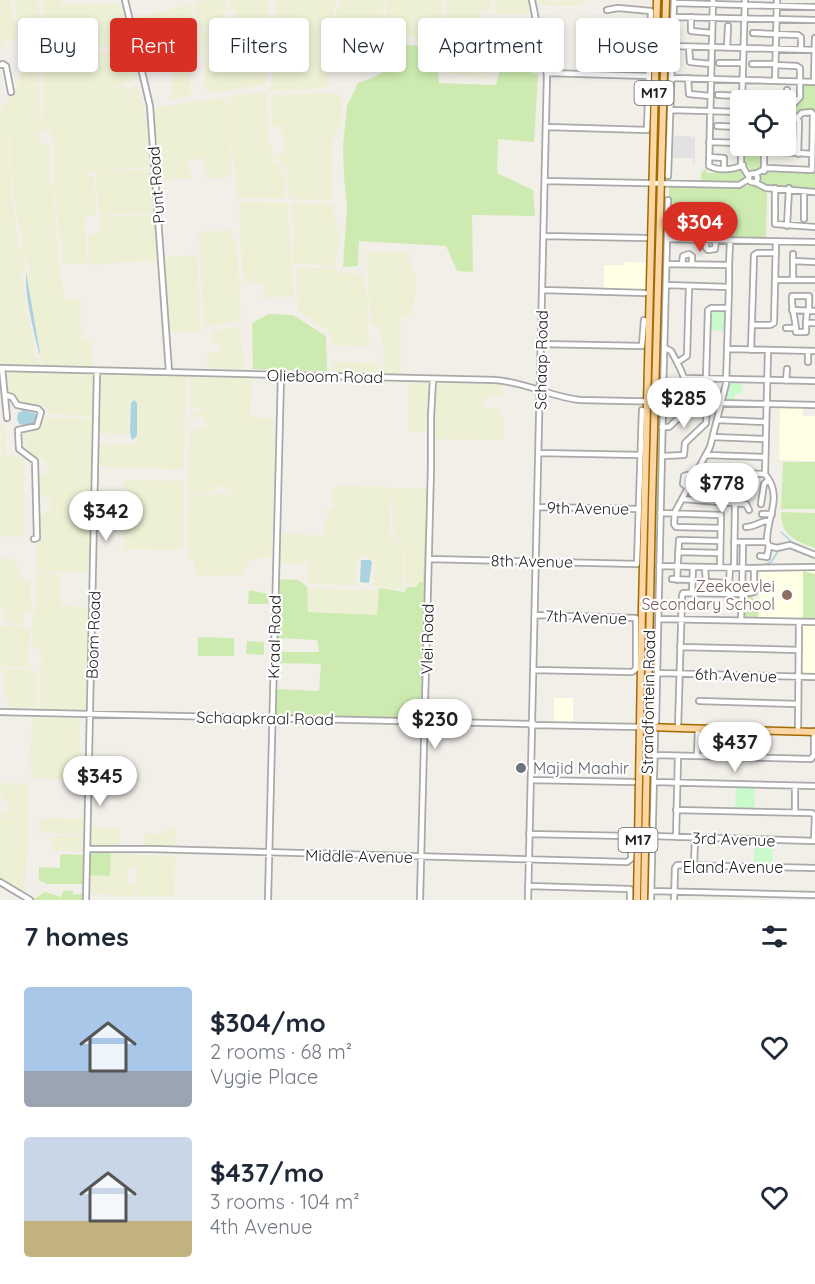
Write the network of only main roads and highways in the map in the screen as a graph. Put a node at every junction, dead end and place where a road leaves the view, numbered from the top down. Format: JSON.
{"nodes":[{"id":1,"x":657,"y":0,"type":"edge"},
{"id":2,"x":666,"y":0,"type":"edge"},
{"id":3,"x":644,"y":727,"type":"junction"},
{"id":4,"x":815,"y":732,"type":"edge"},
{"id":5,"x":645,"y":824,"type":"junction"},
{"id":6,"x":652,"y":836,"type":"road end"},
{"id":7,"x":651,"y":891,"type":"road end"},
{"id":8,"x":644,"y":898,"type":"edge"},
{"id":9,"x":637,"y":900,"type":"edge"}],
"edges":[{"from":1,"to":3,"type":"main road","name":"Strandfontein Road","number":"M17"},
{"from":2,"to":3,"type":"main road","name":"Strandfontein Road","number":"M17"},
{"from":3,"to":4,"type":"main road"},
{"from":3,"to":5,"type":"main road","name":"Strandfontein Road","number":"M17"},
{"from":3,"to":9,"type":"main road","name":"Strandfontein Road","number":"M17"},
{"from":5,"to":6,"type":"main road"},
{"from":5,"to":8,"type":"main road","name":"Strandfontein Road","number":"M17"},
{"from":7,"to":8,"type":"main road"}]}
